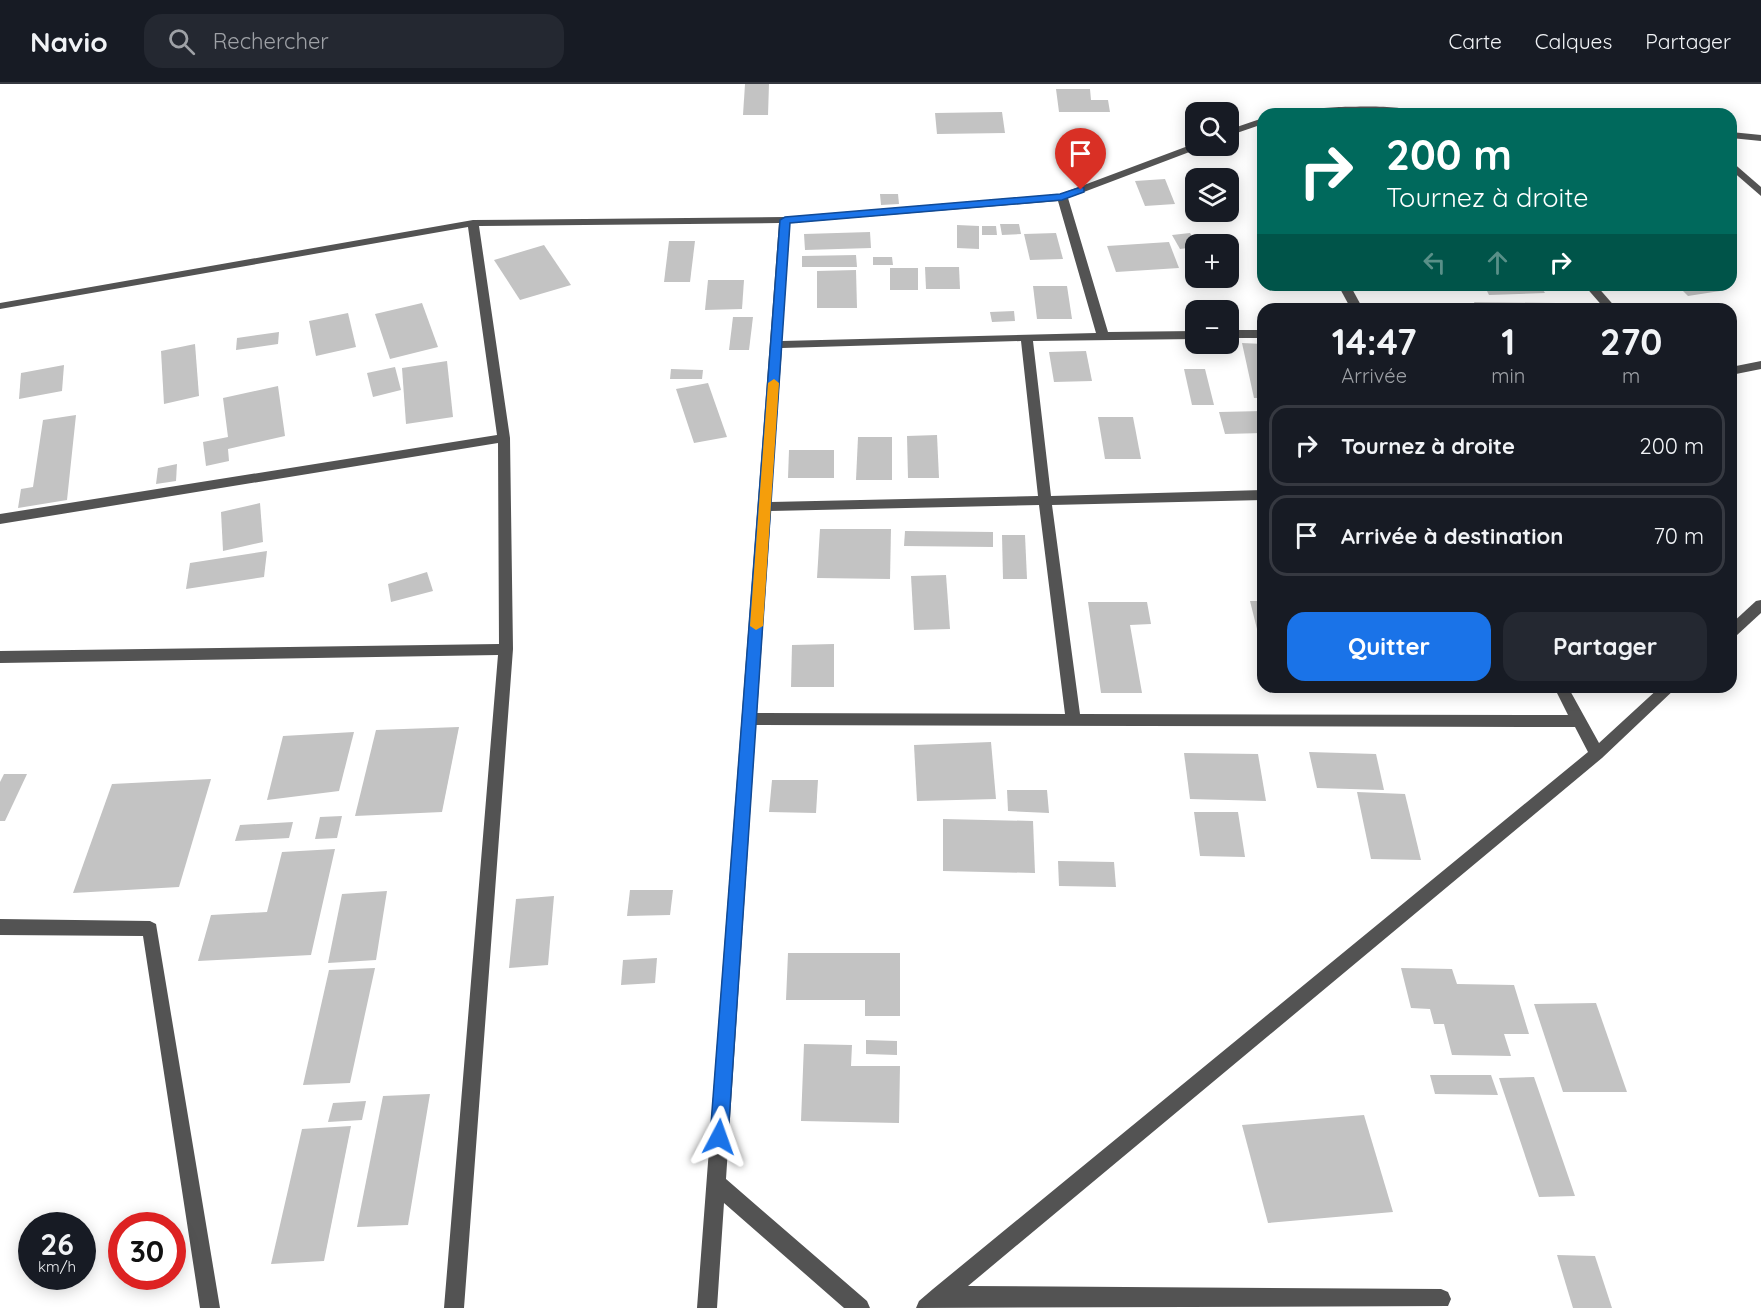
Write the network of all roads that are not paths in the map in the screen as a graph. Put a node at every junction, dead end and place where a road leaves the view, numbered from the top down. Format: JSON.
{"nodes":[{"id":1,"x":1257,"y":123,"type":"edge"},
{"id":2,"x":1239,"y":129,"type":"edge"},
{"id":3,"x":1737,"y":136,"type":"edge"},
{"id":4,"x":1761,"y":138,"type":"edge"},
{"id":5,"x":1185,"y":150,"type":"edge"},
{"id":6,"x":1737,"y":170,"type":"edge"},
{"id":7,"x":1761,"y":192,"type":"edge"},
{"id":8,"x":1062,"y":197,"type":"junction"},
{"id":9,"x":785,"y":220,"type":"junction"},
{"id":10,"x":473,"y":223,"type":"junction"},
{"id":11,"x":1595,"y":291,"type":"edge"},
{"id":12,"x":1606,"y":303,"type":"edge"},
{"id":13,"x":0,"y":306,"type":"edge"},
{"id":14,"x":1239,"y":334,"type":"edge"},
{"id":15,"x":1257,"y":334,"type":"edge"},
{"id":16,"x":1185,"y":335,"type":"edge"},
{"id":17,"x":1103,"y":336,"type":"junction"},
{"id":18,"x":1027,"y":337,"type":"junction"},
{"id":19,"x":776,"y":345,"type":"junction"},
{"id":20,"x":1758,"y":366,"type":"edge"},
{"id":21,"x":1737,"y":370,"type":"edge"},
{"id":22,"x":504,"y":438,"type":"junction"},
{"id":23,"x":1257,"y":495,"type":"edge"},
{"id":24,"x":1045,"y":500,"type":"junction"},
{"id":25,"x":765,"y":507,"type":"junction"},
{"id":26,"x":0,"y":519,"type":"edge"},
{"id":27,"x":1761,"y":605,"type":"edge"},
{"id":28,"x":1737,"y":627,"type":"edge"},
{"id":29,"x":506,"y":649,"type":"junction"},
{"id":30,"x":0,"y":657,"type":"edge"},
{"id":31,"x":1564,"y":693,"type":"edge"},
{"id":32,"x":1663,"y":693,"type":"edge"},
{"id":33,"x":750,"y":719,"type":"junction"},
{"id":34,"x":1074,"y":720,"type":"junction"},
{"id":35,"x":1580,"y":721,"type":"junction"},
{"id":36,"x":1597,"y":753,"type":"junction"},
{"id":37,"x":0,"y":927,"type":"edge"},
{"id":38,"x":716,"y":1183,"type":"junction"},
{"id":39,"x":1441,"y":1299,"type":"dead end"},
{"id":40,"x":933,"y":1302,"type":"edge"},
{"id":41,"x":210,"y":1308,"type":"edge"},
{"id":42,"x":454,"y":1308,"type":"edge"},
{"id":43,"x":707,"y":1308,"type":"edge"},
{"id":44,"x":860,"y":1308,"type":"edge"}],
"edges":[{"from":1,"to":2,"type":"street"},
{"from":3,"to":4,"type":"street"},
{"from":5,"to":8,"type":"street"},
{"from":6,"to":7,"type":"street"},
{"from":8,"to":9,"type":"street"},
{"from":8,"to":17,"type":"street"},
{"from":9,"to":10,"type":"street"},
{"from":9,"to":19,"type":"street"},
{"from":10,"to":13,"type":"street"},
{"from":10,"to":22,"type":"street"},
{"from":11,"to":12,"type":"street"},
{"from":14,"to":15,"type":"street"},
{"from":16,"to":17,"type":"street"},
{"from":17,"to":18,"type":"street"},
{"from":18,"to":19,"type":"street"},
{"from":18,"to":24,"type":"street"},
{"from":19,"to":25,"type":"street"},
{"from":20,"to":21,"type":"street"},
{"from":22,"to":26,"type":"street"},
{"from":22,"to":29,"type":"street"},
{"from":23,"to":24,"type":"street"},
{"from":24,"to":25,"type":"street"},
{"from":24,"to":34,"type":"street"},
{"from":25,"to":33,"type":"street"},
{"from":27,"to":28,"type":"street"},
{"from":29,"to":30,"type":"street"},
{"from":29,"to":42,"type":"street"},
{"from":31,"to":35,"type":"street"},
{"from":32,"to":36,"type":"street"},
{"from":33,"to":34,"type":"street"},
{"from":33,"to":38,"type":"street"},
{"from":34,"to":35,"type":"street"},
{"from":35,"to":36,"type":"street"},
{"from":36,"to":40,"type":"street"},
{"from":37,"to":41,"type":"street"},
{"from":38,"to":43,"type":"street"},
{"from":38,"to":44,"type":"street"},
{"from":39,"to":40,"type":"street"}]}
